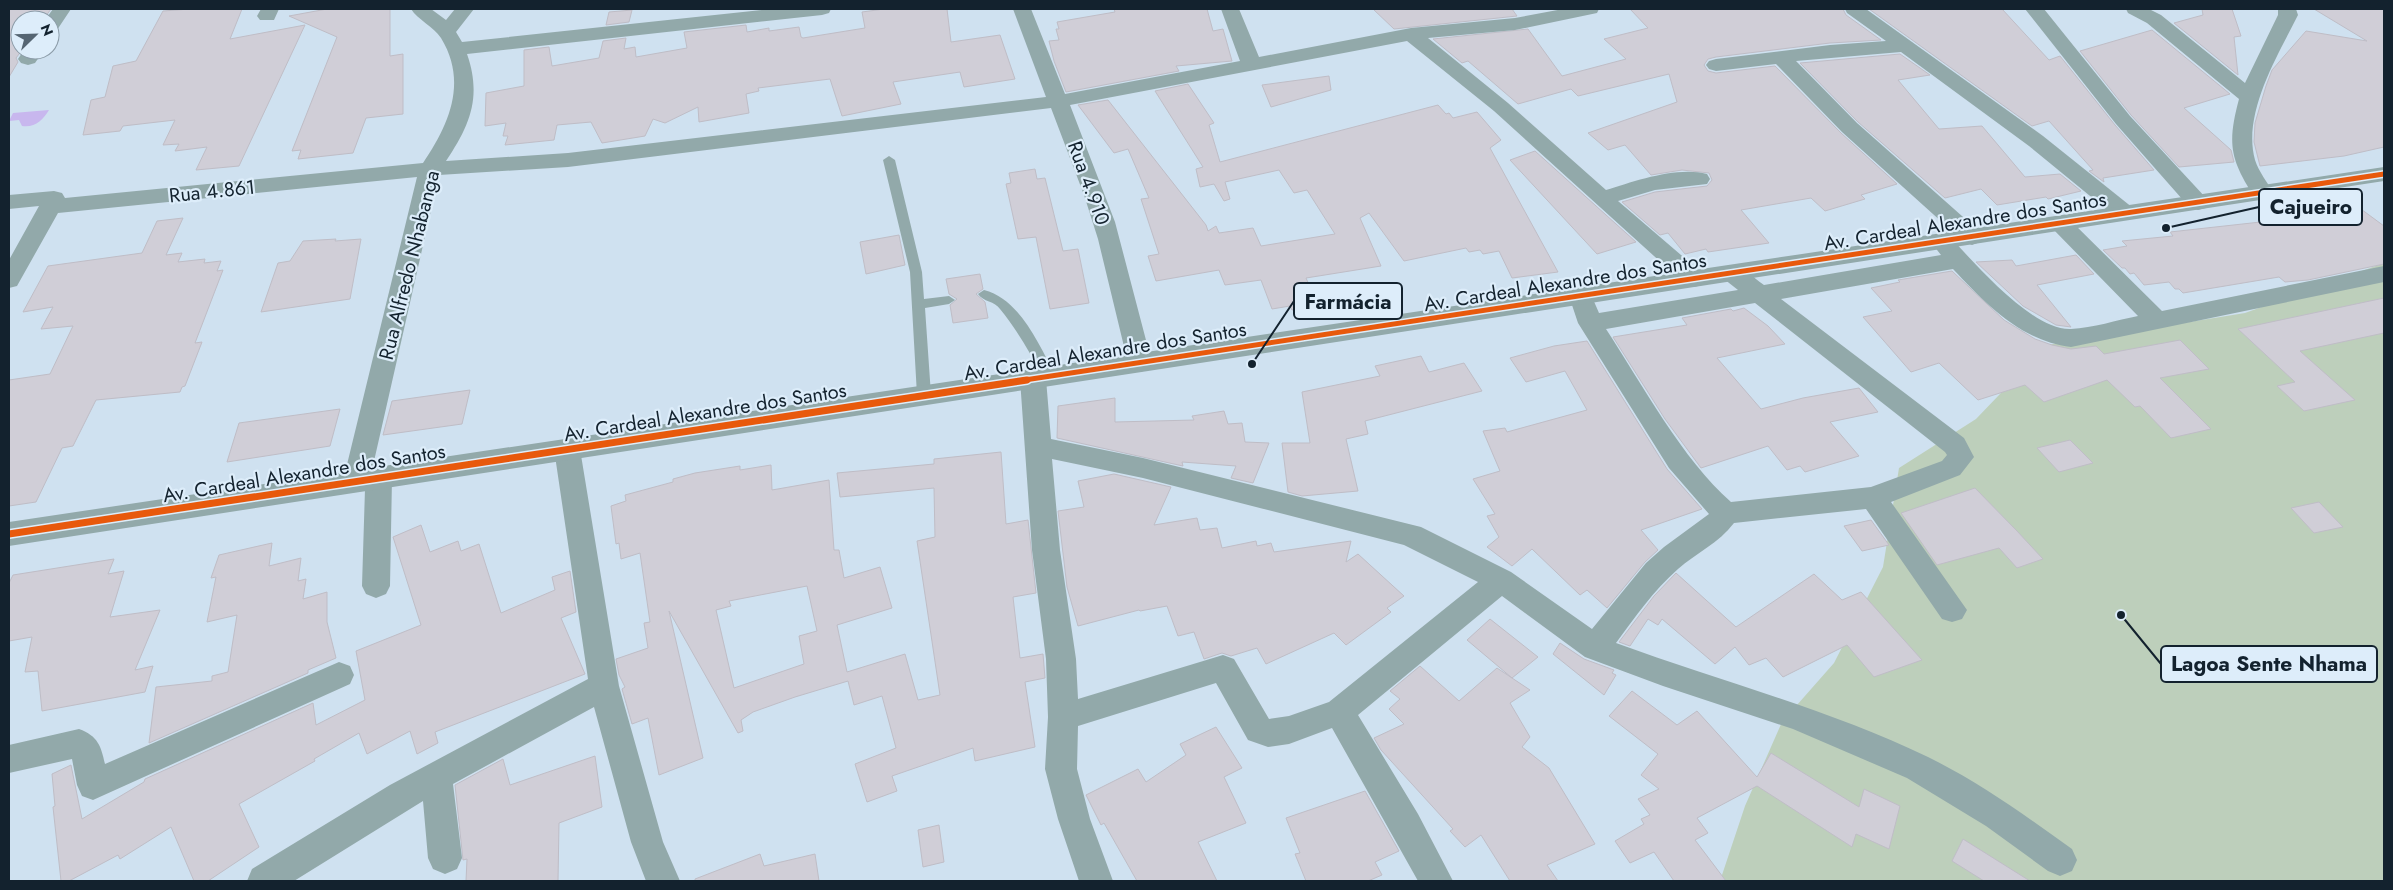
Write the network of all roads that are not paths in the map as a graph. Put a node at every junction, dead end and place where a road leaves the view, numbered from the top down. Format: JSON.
{"nodes":[{"id":1,"x":420,"y":9,"type":"edge"},
{"id":2,"x":465,"y":9,"type":"edge"},
{"id":3,"x":822,"y":9,"type":"edge"},
{"id":4,"x":1022,"y":9,"type":"edge"},
{"id":5,"x":1230,"y":9,"type":"edge"},
{"id":6,"x":1472,"y":9,"type":"edge"},
{"id":7,"x":1590,"y":9,"type":"edge"},
{"id":8,"x":1854,"y":9,"type":"edge"},
{"id":9,"x":2034,"y":9,"type":"edge"},
{"id":10,"x":2135,"y":9,"type":"edge"},
{"id":11,"x":2288,"y":9,"type":"edge"},
{"id":12,"x":1482,"y":27,"type":"junction"},
{"id":13,"x":1411,"y":34,"type":"junction"},
{"id":14,"x":451,"y":40,"type":"junction"},
{"id":15,"x":1906,"y":46,"type":"junction"},
{"id":16,"x":1782,"y":57,"type":"junction"},
{"id":17,"x":1251,"y":64,"type":"junction"},
{"id":18,"x":1716,"y":65,"type":"dead end"},
{"id":19,"x":2250,"y":96,"type":"junction"},
{"id":20,"x":1059,"y":101,"type":"junction"},
{"id":21,"x":888,"y":160,"type":"dead end"},
{"id":22,"x":430,"y":169,"type":"junction"},
{"id":23,"x":2384,"y":174,"type":"edge"},
{"id":24,"x":1699,"y":179,"type":"dead end"},
{"id":25,"x":2263,"y":193,"type":"junction"},
{"id":26,"x":1602,"y":198,"type":"junction"},
{"id":27,"x":9,"y":202,"type":"edge"},
{"id":28,"x":2198,"y":203,"type":"junction"},
{"id":29,"x":50,"y":207,"type":"junction"},
{"id":30,"x":2125,"y":213,"type":"junction"},
{"id":31,"x":2060,"y":223,"type":"junction"},
{"id":32,"x":1972,"y":237,"type":"junction"},
{"id":33,"x":1941,"y":241,"type":"junction"},
{"id":34,"x":1958,"y":260,"type":"junction"},
{"id":35,"x":1732,"y":273,"type":"junction"},
{"id":36,"x":2384,"y":274,"type":"edge"},
{"id":37,"x":1694,"y":279,"type":"junction"},
{"id":38,"x":9,"y":280,"type":"edge"},
{"id":39,"x":984,"y":294,"type":"dead end"},
{"id":40,"x":1757,"y":294,"type":"junction"},
{"id":41,"x":1582,"y":296,"type":"junction"},
{"id":42,"x":949,"y":300,"type":"dead end"},
{"id":43,"x":918,"y":304,"type":"junction"},
{"id":44,"x":2156,"y":320,"type":"junction"},
{"id":45,"x":1590,"y":322,"type":"junction"},
{"id":46,"x":1140,"y":363,"type":"junction"},
{"id":47,"x":1041,"y":378,"type":"junction"},
{"id":48,"x":924,"y":395,"type":"junction"},
{"id":49,"x":1038,"y":446,"type":"junction"},
{"id":50,"x":567,"y":449,"type":"junction"},
{"id":51,"x":368,"y":480,"type":"junction"},
{"id":52,"x":1873,"y":498,"type":"junction"},
{"id":53,"x":1726,"y":513,"type":"junction"},
{"id":54,"x":9,"y":534,"type":"edge"},
{"id":55,"x":1501,"y":580,"type":"junction"},
{"id":56,"x":376,"y":586,"type":"dead end"},
{"id":57,"x":1952,"y":610,"type":"dead end"},
{"id":58,"x":1595,"y":648,"type":"junction"},
{"id":59,"x":339,"y":675,"type":"dead end"},
{"id":60,"x":604,"y":686,"type":"junction"},
{"id":61,"x":1339,"y":712,"type":"junction"},
{"id":62,"x":1063,"y":717,"type":"junction"},
{"id":63,"x":9,"y":759,"type":"edge"},
{"id":64,"x":436,"y":777,"type":"junction"},
{"id":65,"x":445,"y":858,"type":"dead end"},
{"id":66,"x":2060,"y":860,"type":"dead end"},
{"id":67,"x":264,"y":881,"type":"edge"},
{"id":68,"x":663,"y":881,"type":"edge"},
{"id":69,"x":1096,"y":881,"type":"edge"},
{"id":70,"x":1436,"y":881,"type":"edge"}],
"edges":[{"from":1,"to":14,"type":"street"},
{"from":2,"to":14,"type":"street"},
{"from":3,"to":14,"type":"street"},
{"from":4,"to":20,"type":"street","name":"Rua 4.910"},
{"from":5,"to":17,"type":"street"},
{"from":6,"to":12,"type":"street"},
{"from":7,"to":12,"type":"street"},
{"from":8,"to":15,"type":"street"},
{"from":9,"to":28,"type":"street"},
{"from":10,"to":19,"type":"street"},
{"from":11,"to":19,"type":"street"},
{"from":12,"to":13,"type":"street"},
{"from":13,"to":17,"type":"street"},
{"from":13,"to":26,"type":"street"},
{"from":14,"to":22,"type":"street","name":"Rua Alfredo Nhabanga"},
{"from":15,"to":16,"type":"street"},
{"from":15,"to":30,"type":"street"},
{"from":16,"to":18,"type":"street"},
{"from":16,"to":32,"type":"street"},
{"from":17,"to":20,"type":"street"},
{"from":19,"to":25,"type":"street"},
{"from":20,"to":22,"type":"street"},
{"from":20,"to":46,"type":"street","name":"Rua 4.910"},
{"from":21,"to":43,"type":"lane"},
{"from":22,"to":29,"type":"street","name":"Rua 4.861"},
{"from":22,"to":51,"type":"street","name":"Rua Alfredo Nhabanga"},
{"from":23,"to":25,"type":"street","name":"Av. Cardeal Alexandre dos Santos"},
{"from":24,"to":26,"type":"street"},
{"from":25,"to":28,"type":"street","name":"Av. Cardeal Alexandre dos Santos"},
{"from":26,"to":37,"type":"street"},
{"from":27,"to":29,"type":"street"},
{"from":28,"to":30,"type":"street","name":"Av. Cardeal Alexandre dos Santos"},
{"from":29,"to":38,"type":"street"},
{"from":30,"to":31,"type":"street","name":"Av. Cardeal Alexandre dos Santos"},
{"from":31,"to":32,"type":"street","name":"Av. Cardeal Alexandre dos Santos"},
{"from":31,"to":44,"type":"street"},
{"from":32,"to":33,"type":"street","name":"Av. Cardeal Alexandre dos Santos"},
{"from":33,"to":34,"type":"street"},
{"from":33,"to":35,"type":"street","name":"Av. Cardeal Alexandre dos Santos"},
{"from":34,"to":40,"type":"street"},
{"from":34,"to":44,"type":"street"},
{"from":35,"to":37,"type":"street","name":"Av. Cardeal Alexandre dos Santos"},
{"from":35,"to":40,"type":"street"},
{"from":36,"to":44,"type":"street"},
{"from":37,"to":41,"type":"street","name":"Av. Cardeal Alexandre dos Santos"},
{"from":39,"to":47,"type":"lane"},
{"from":40,"to":45,"type":"street"},
{"from":40,"to":52,"type":"street"},
{"from":41,"to":45,"type":"street"},
{"from":41,"to":46,"type":"street","name":"Av. Cardeal Alexandre dos Santos"},
{"from":42,"to":43,"type":"lane"},
{"from":43,"to":48,"type":"lane"},
{"from":45,"to":53,"type":"street"},
{"from":46,"to":47,"type":"street","name":"Av. Cardeal Alexandre dos Santos"},
{"from":47,"to":48,"type":"street","name":"Av. Cardeal Alexandre dos Santos"},
{"from":47,"to":49,"type":"street"},
{"from":48,"to":50,"type":"street","name":"Av. Cardeal Alexandre dos Santos"},
{"from":49,"to":55,"type":"street"},
{"from":49,"to":62,"type":"street"},
{"from":50,"to":51,"type":"street","name":"Av. Cardeal Alexandre dos Santos"},
{"from":50,"to":60,"type":"street"},
{"from":51,"to":54,"type":"street","name":"Av. Cardeal Alexandre dos Santos"},
{"from":51,"to":56,"type":"street","name":"Rua Alfredo Nhabanga"},
{"from":52,"to":53,"type":"street"},
{"from":52,"to":57,"type":"street"},
{"from":53,"to":58,"type":"street"},
{"from":55,"to":58,"type":"street"},
{"from":55,"to":61,"type":"street"},
{"from":58,"to":66,"type":"street"},
{"from":59,"to":63,"type":"street"},
{"from":60,"to":64,"type":"street"},
{"from":60,"to":68,"type":"street"},
{"from":61,"to":62,"type":"street"},
{"from":61,"to":70,"type":"street"},
{"from":62,"to":69,"type":"street"},
{"from":64,"to":65,"type":"street"},
{"from":64,"to":67,"type":"street"}]}
